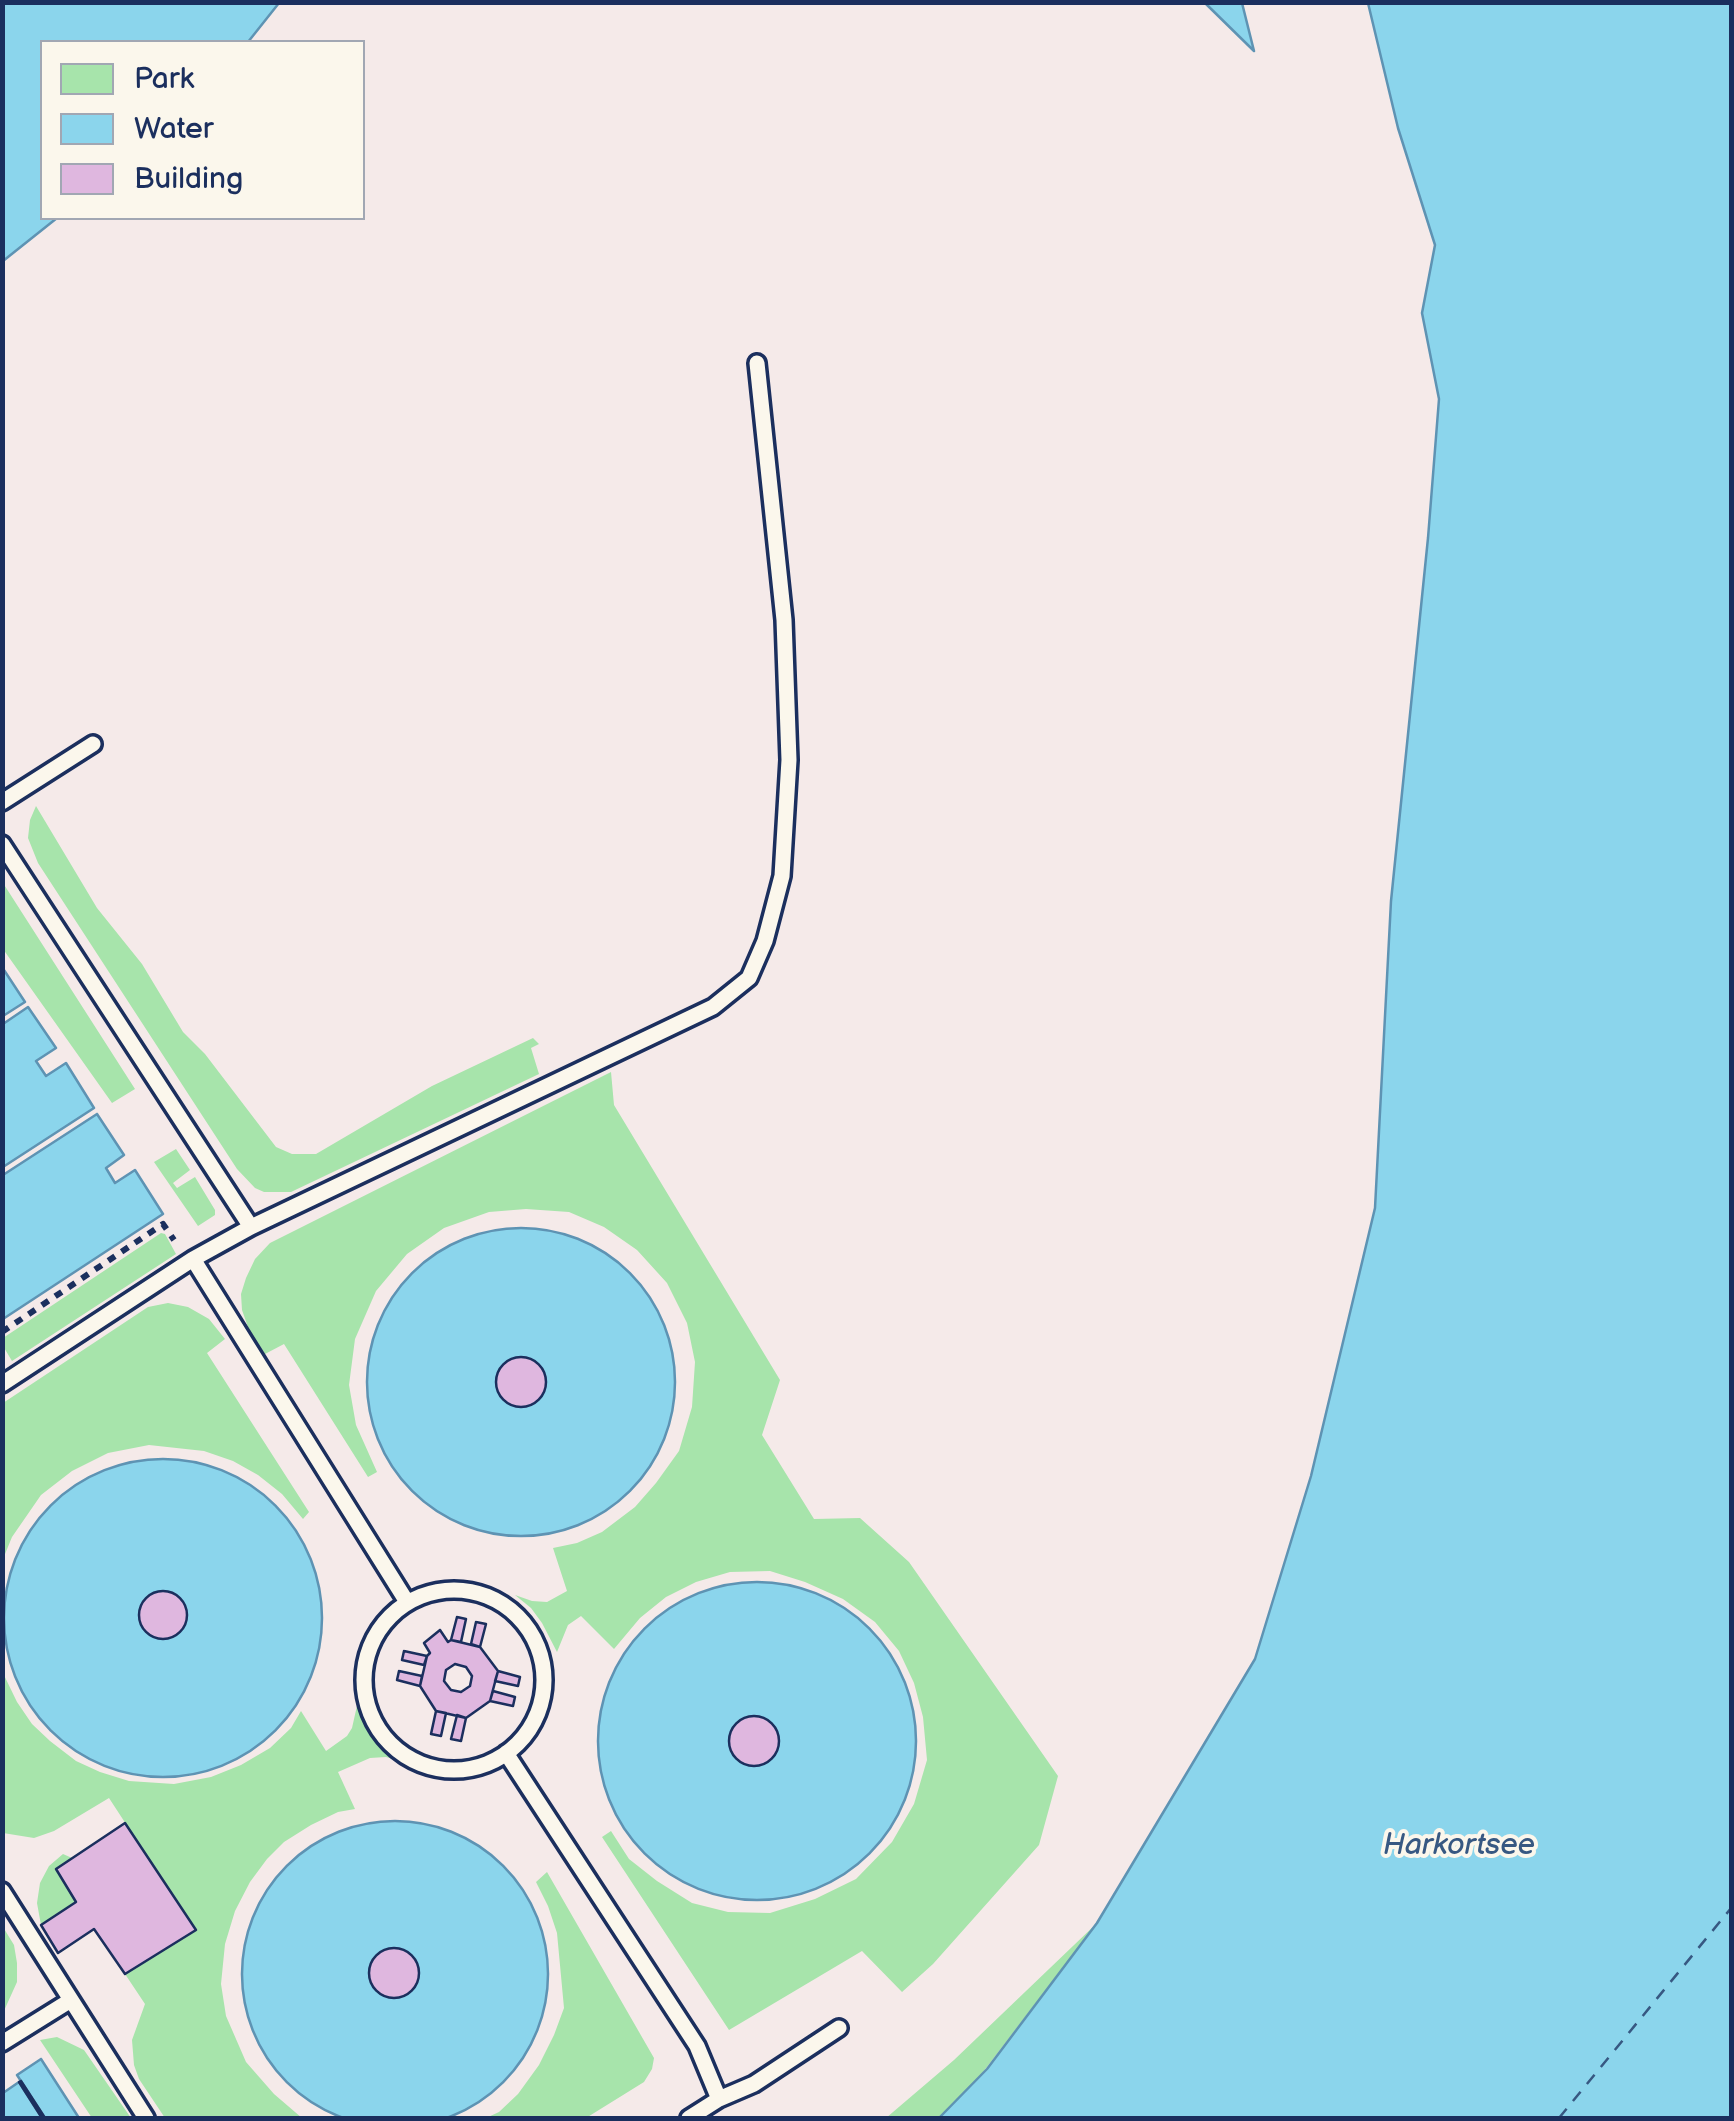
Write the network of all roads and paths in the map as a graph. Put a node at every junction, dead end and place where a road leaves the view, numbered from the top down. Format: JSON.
{"nodes":[{"id":1,"x":757,"y":362,"type":"dead end"},
{"id":2,"x":93,"y":744,"type":"dead end"},
{"id":3,"x":2,"y":802,"type":"edge"},
{"id":4,"x":2,"y":844,"type":"edge"},
{"id":5,"x":251,"y":1226,"type":"junction"},
{"id":6,"x":191,"y":1261,"type":"junction"},
{"id":7,"x":2,"y":1332,"type":"edge"},
{"id":8,"x":2,"y":1384,"type":"edge"},
{"id":9,"x":407,"y":1602,"type":"junction"},
{"id":10,"x":506,"y":1754,"type":"junction"},
{"id":11,"x":2,"y":1891,"type":"edge"},
{"id":12,"x":71,"y":2000,"type":"junction"},
{"id":13,"x":840,"y":2028,"type":"dead end"},
{"id":14,"x":2,"y":2043,"type":"edge"},
{"id":15,"x":719,"y":2099,"type":"junction"},
{"id":16,"x":146,"y":2118,"type":"edge"},
{"id":17,"x":689,"y":2118,"type":"edge"}],
"edges":[{"from":1,"to":5,"type":"lane"},
{"from":2,"to":3,"type":"lane"},
{"from":4,"to":5,"type":"lane"},
{"from":5,"to":6,"type":"lane"},
{"from":6,"to":7,"type":"path"},
{"from":6,"to":8,"type":"lane"},
{"from":6,"to":9,"type":"lane"},
{"from":9,"to":10,"type":"lane"},
{"from":9,"to":10,"type":"lane"},
{"from":10,"to":15,"type":"lane"},
{"from":11,"to":12,"type":"lane"},
{"from":12,"to":14,"type":"lane"},
{"from":12,"to":16,"type":"lane"},
{"from":13,"to":15,"type":"lane"},
{"from":15,"to":17,"type":"lane"}]}
